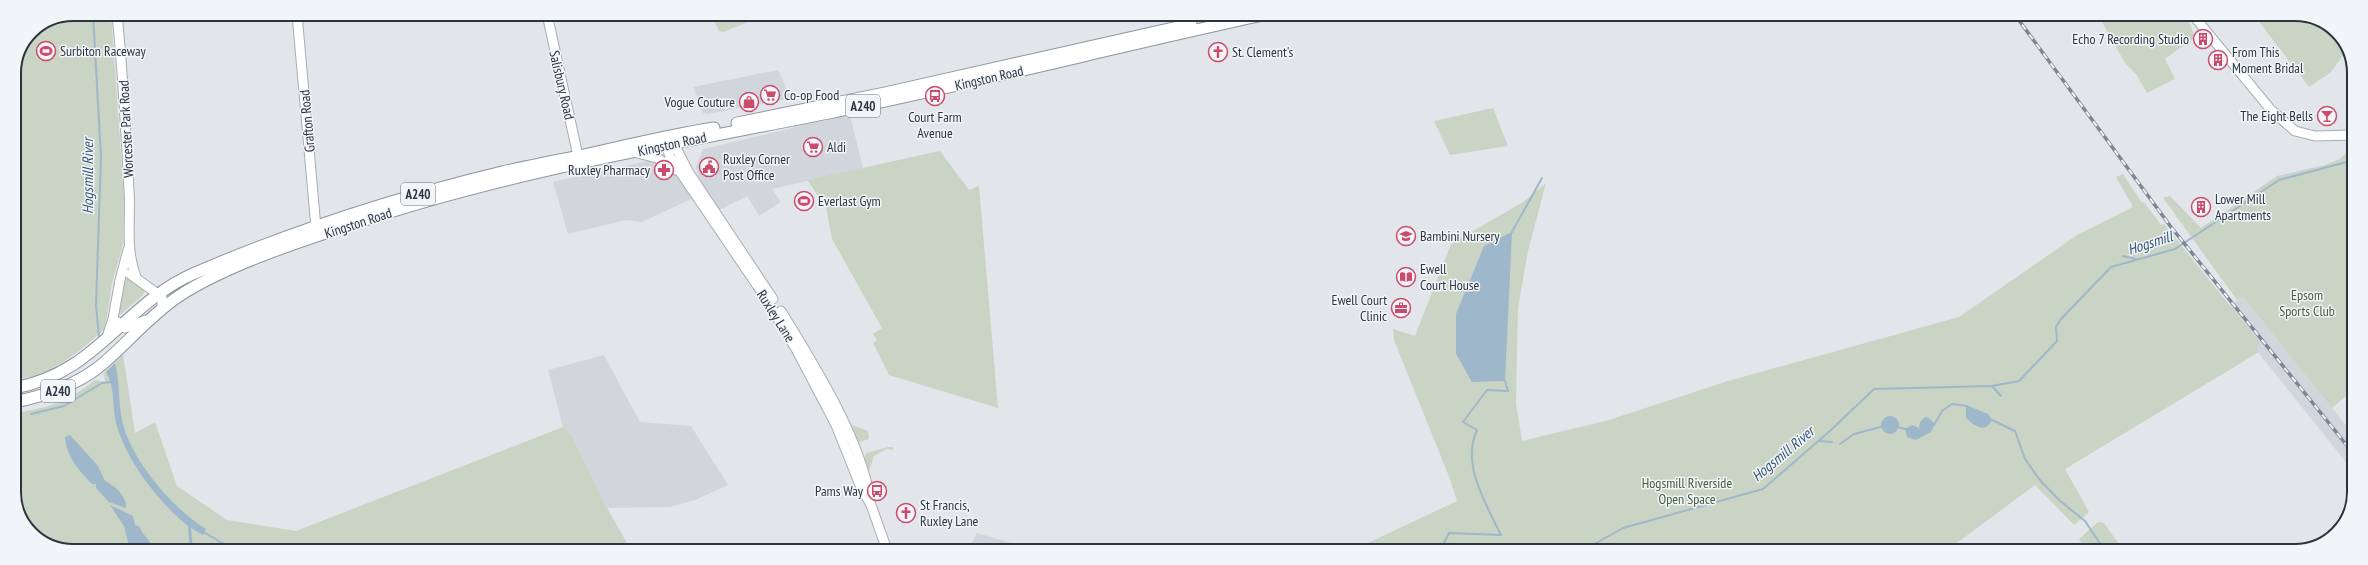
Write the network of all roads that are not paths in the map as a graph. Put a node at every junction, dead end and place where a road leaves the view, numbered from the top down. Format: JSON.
{"nodes":[{"id":1,"x":118,"y":21,"type":"edge"},
{"id":2,"x":298,"y":21,"type":"edge"},
{"id":3,"x":549,"y":21,"type":"edge"},
{"id":4,"x":1205,"y":21,"type":"edge"},
{"id":5,"x":1237,"y":21,"type":"edge"},
{"id":6,"x":2198,"y":21,"type":"edge"},
{"id":7,"x":2347,"y":135,"type":"edge"},
{"id":8,"x":668,"y":140,"type":"junction"},
{"id":9,"x":632,"y":152,"type":"junction"},
{"id":10,"x":578,"y":156,"type":"junction"},
{"id":11,"x":683,"y":176,"type":"junction"},
{"id":12,"x":316,"y":228,"type":"junction"},
{"id":13,"x":129,"y":245,"type":"junction"},
{"id":14,"x":136,"y":277,"type":"junction"},
{"id":15,"x":120,"y":278,"type":"junction"},
{"id":16,"x":159,"y":294,"type":"junction"},
{"id":17,"x":159,"y":312,"type":"junction"},
{"id":18,"x":115,"y":313,"type":"junction"},
{"id":19,"x":120,"y":326,"type":"junction"},
{"id":20,"x":104,"y":343,"type":"junction"},
{"id":21,"x":21,"y":386,"type":"edge"},
{"id":22,"x":21,"y":400,"type":"edge"},
{"id":23,"x":871,"y":505,"type":"junction"},
{"id":24,"x":885,"y":544,"type":"edge"}],
"edges":[{"from":1,"to":13,"type":"main road","name":"Worcester Park Road"},
{"from":2,"to":12,"type":"main road","name":"Grafton Road"},
{"from":3,"to":10,"type":"main road","name":"Salisbury Road"},
{"from":4,"to":8,"type":"highway","name":"Kingston Road","number":"A240"},
{"from":5,"to":8,"type":"highway","name":"Kingston Road","number":"A240"},
{"from":6,"to":7,"type":"main road"},
{"from":8,"to":9,"type":"highway","name":"Kingston Road","number":"A240"},
{"from":8,"to":10,"type":"highway","name":"Kingston Road","number":"A240"},
{"from":8,"to":11,"type":"main road","name":"Ruxley Lane"},
{"from":8,"to":23,"type":"main road","name":"Ruxley Lane"},
{"from":9,"to":11,"type":"main road"},
{"from":9,"to":17,"type":"highway","name":"Kingston Road","number":"A240"},
{"from":10,"to":12,"type":"highway","name":"Kingston Road","number":"A240"},
{"from":11,"to":23,"type":"main road","name":"Ruxley Lane"},
{"from":12,"to":16,"type":"highway","name":"Kingston Road","number":"A240"},
{"from":13,"to":14,"type":"main road"},
{"from":13,"to":15,"type":"main road"},
{"from":14,"to":15,"type":"main road"},
{"from":14,"to":16,"type":"main road"},
{"from":15,"to":18,"type":"main road"},
{"from":16,"to":17,"type":"main road"},
{"from":16,"to":19,"type":"highway","name":"Kingston Road","number":"A240"},
{"from":17,"to":19,"type":"main road"},
{"from":17,"to":22,"type":"highway","name":"Kingston Road","number":"A240"},
{"from":18,"to":19,"type":"main road"},
{"from":18,"to":20,"type":"main road"},
{"from":19,"to":20,"type":"highway","number":"A240"},
{"from":20,"to":21,"type":"highway","number":"A240"},
{"from":23,"to":24,"type":"main road","name":"Ruxley Lane"}]}
